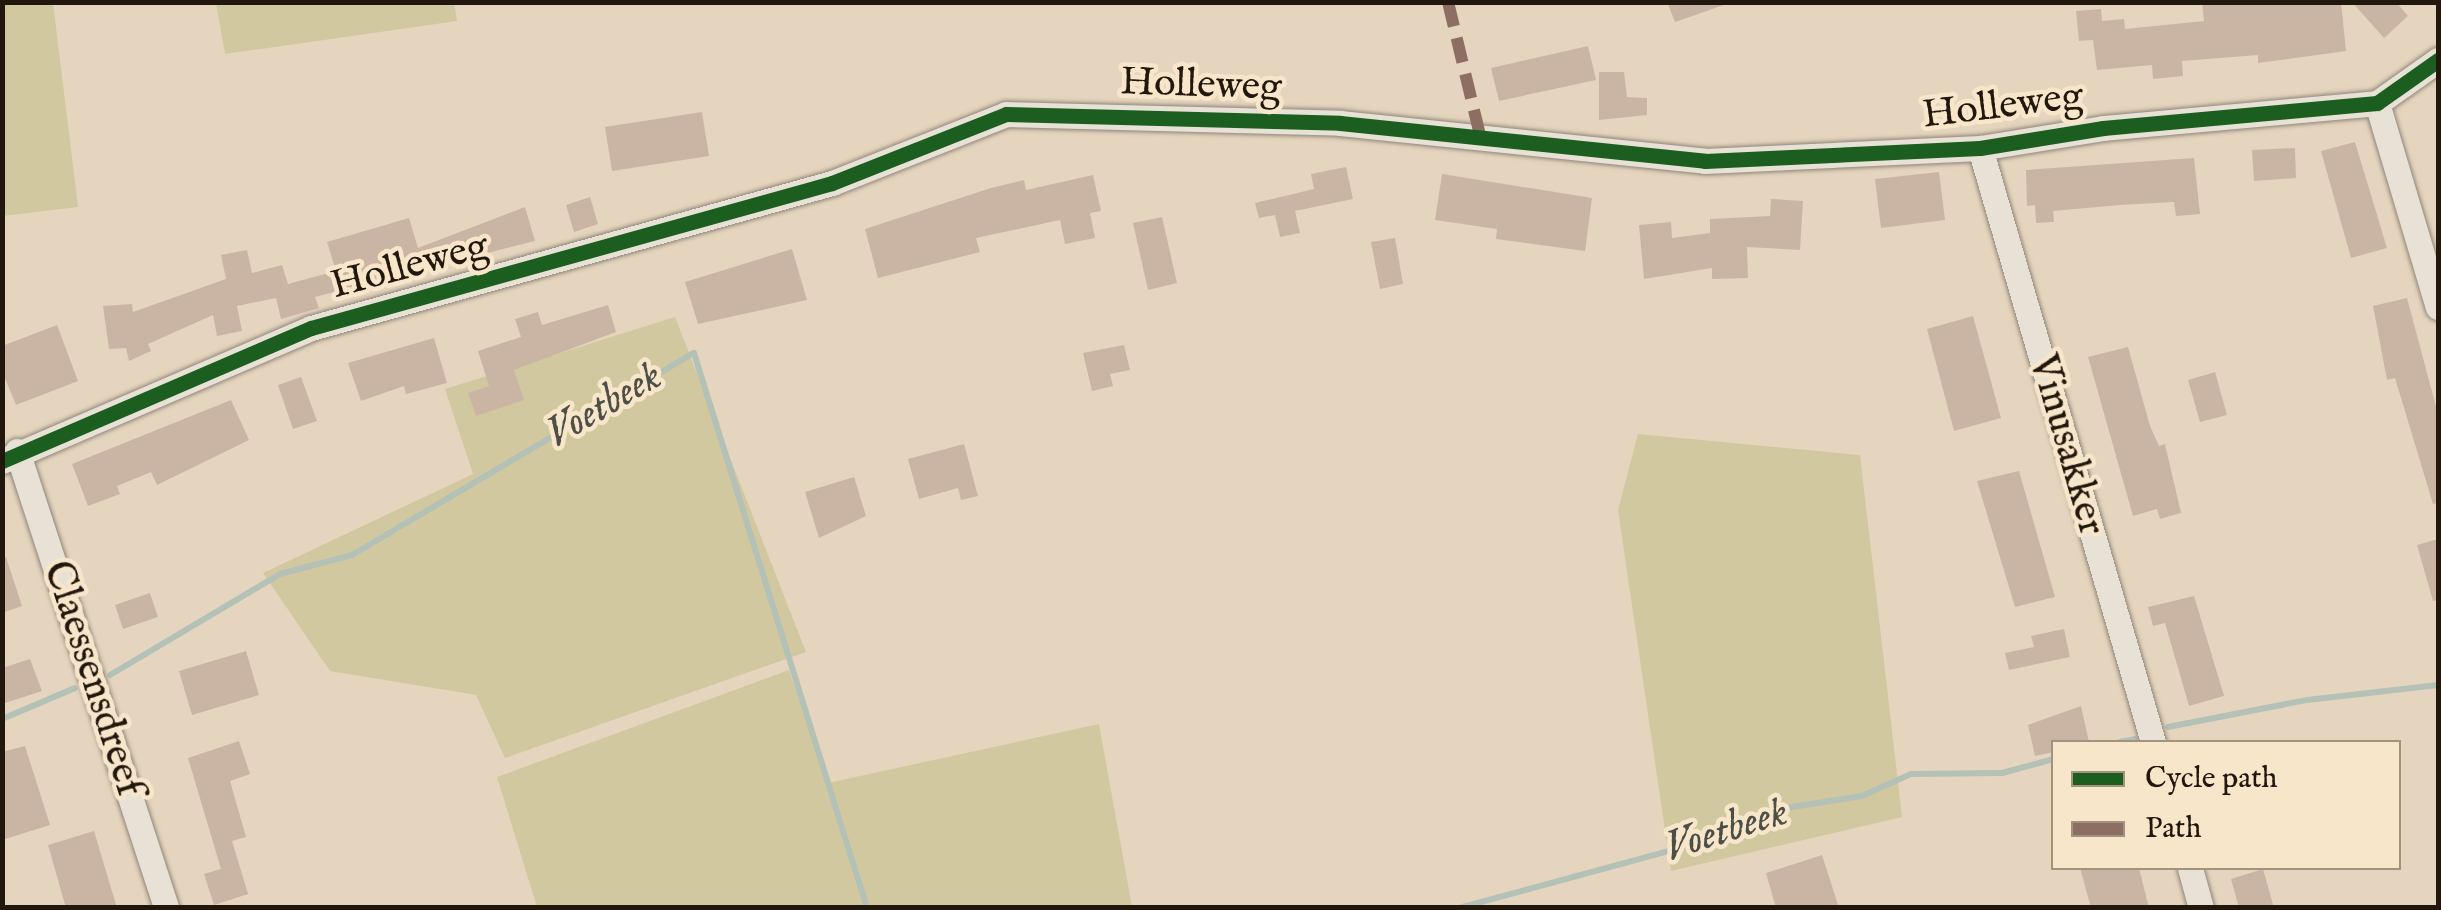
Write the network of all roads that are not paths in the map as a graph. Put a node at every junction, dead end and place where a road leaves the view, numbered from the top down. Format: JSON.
{"nodes":[{"id":1,"x":2438,"y":60,"type":"edge"},
{"id":2,"x":2377,"y":104,"type":"junction"},
{"id":3,"x":1980,"y":148,"type":"junction"},
{"id":4,"x":2438,"y":307,"type":"edge"},
{"id":5,"x":10,"y":456,"type":"edge"},
{"id":6,"x":2152,"y":740,"type":"edge"},
{"id":7,"x":2191,"y":870,"type":"edge"},
{"id":8,"x":166,"y":908,"type":"edge"},
{"id":9,"x":2201,"y":908,"type":"edge"}],
"edges":[{"from":1,"to":2,"type":"street"},
{"from":2,"to":3,"type":"street","name":"Holleweg"},
{"from":2,"to":4,"type":"street"},
{"from":3,"to":5,"type":"street","name":"Holleweg"},
{"from":3,"to":6,"type":"street","name":"Vinusakker"},
{"from":5,"to":8,"type":"street","name":"Claessensdreef"},
{"from":7,"to":9,"type":"street"}]}
